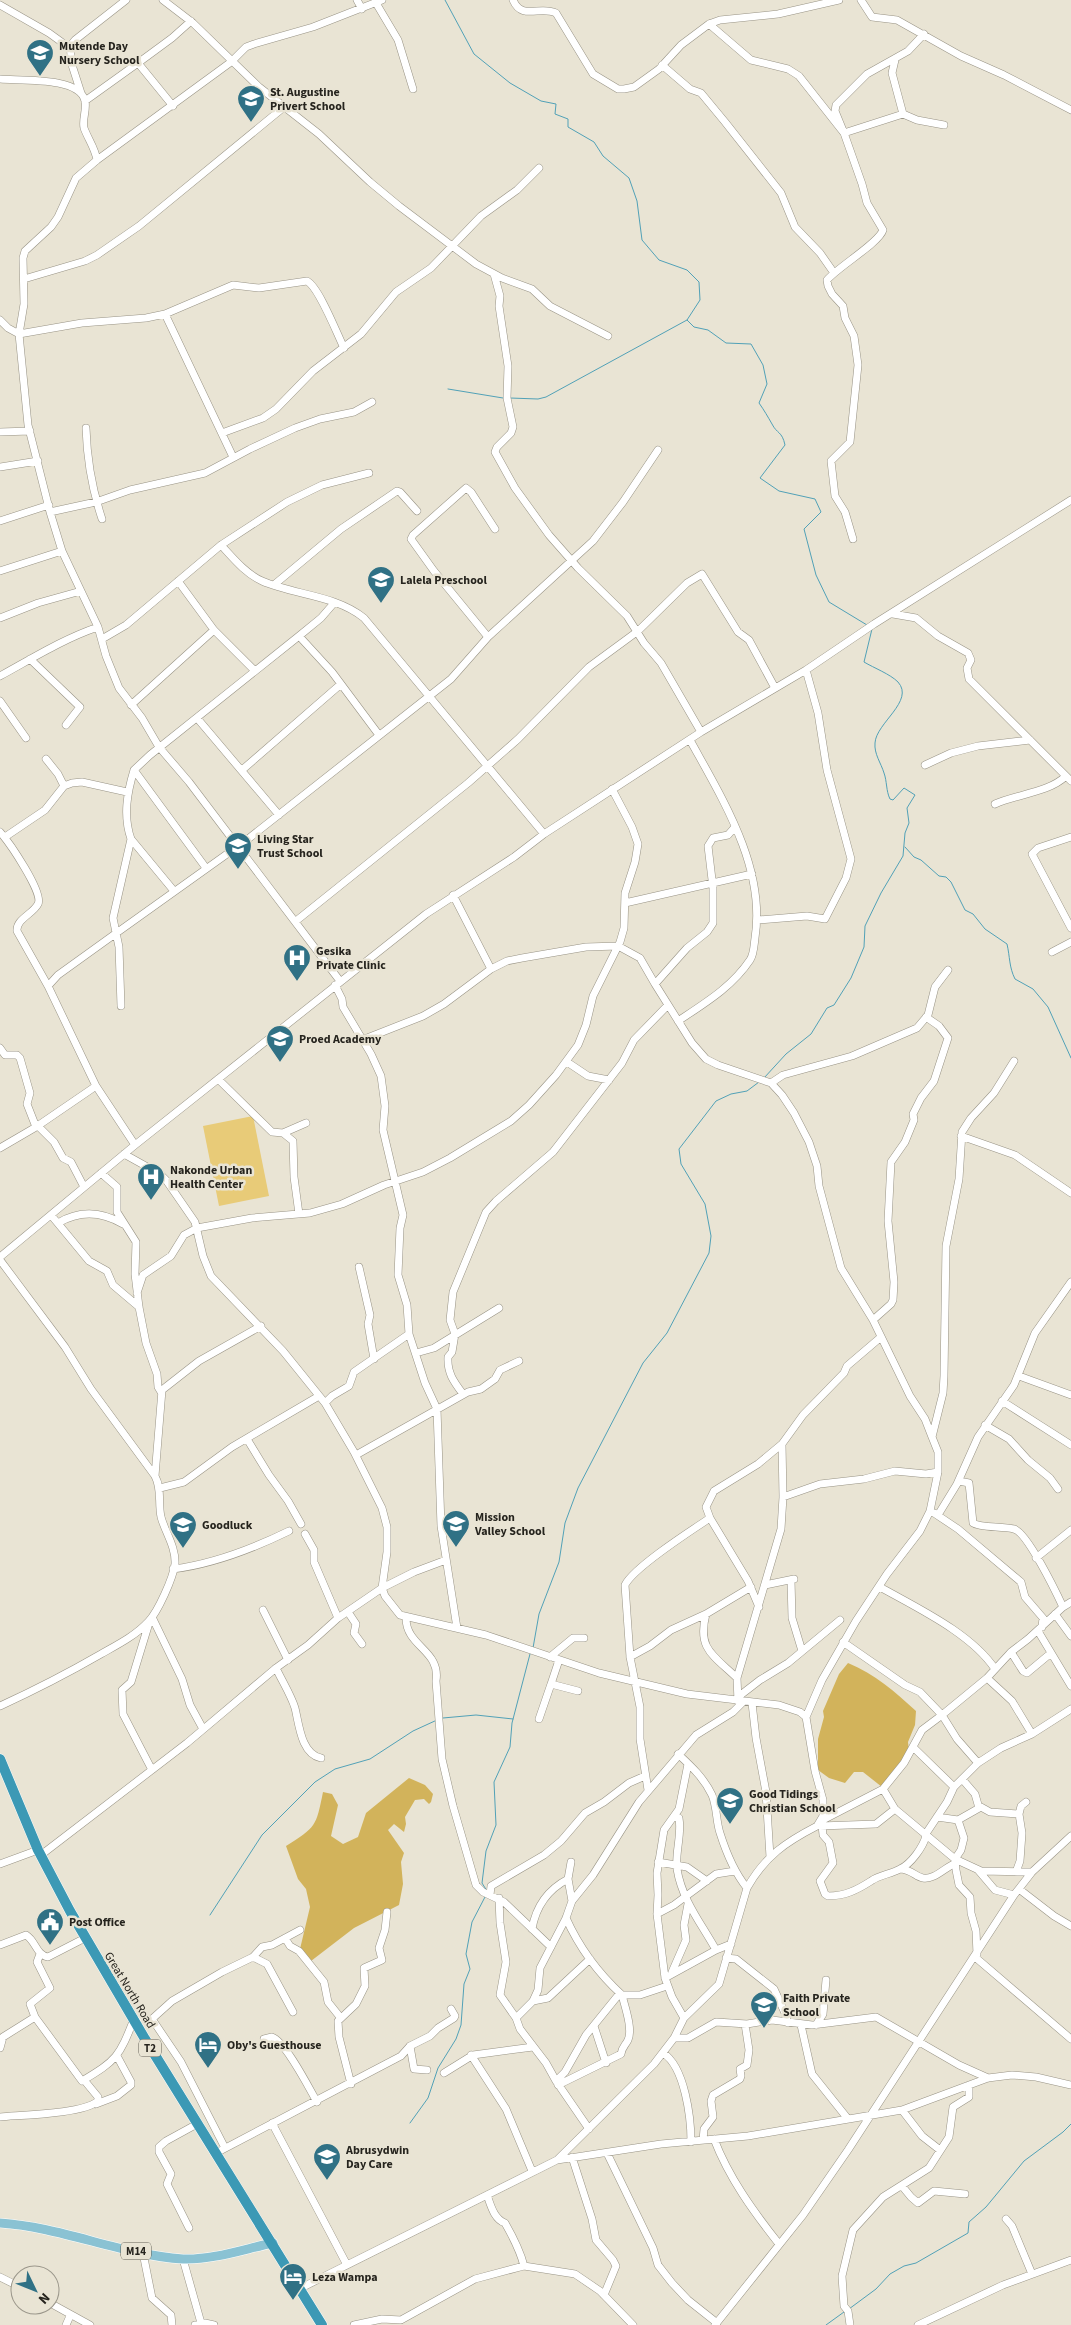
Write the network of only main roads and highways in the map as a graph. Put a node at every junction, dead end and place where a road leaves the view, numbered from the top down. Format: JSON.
{"nodes":[{"id":1,"x":0,"y":1762,"type":"edge"},
{"id":2,"x":0,"y":2223,"type":"edge"},
{"id":3,"x":273,"y":2243,"type":"junction"},
{"id":4,"x":322,"y":2325,"type":"edge"}],
"edges":[{"from":1,"to":3,"type":"highway","name":"Great North Road","number":"T2"},
{"from":2,"to":3,"type":"main road","number":"M14"},
{"from":3,"to":4,"type":"highway","name":"Great North Road","number":"T2"}]}
